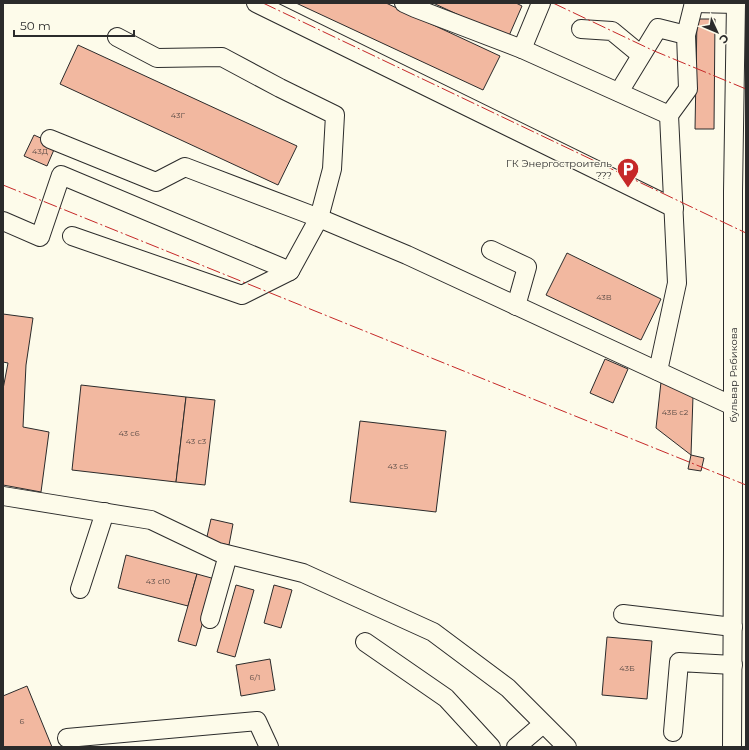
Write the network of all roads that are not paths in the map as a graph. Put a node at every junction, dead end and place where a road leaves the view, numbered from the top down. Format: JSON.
{"nodes":[{"id":1,"x":256,"y":3,"type":"edge"},
{"id":2,"x":404,"y":3,"type":"edge"},
{"id":3,"x":540,"y":3,"type":"edge"},
{"id":4,"x":693,"y":3,"type":"edge"},
{"id":5,"x":736,"y":4,"type":"edge"},
{"id":6,"x":581,"y":29,"type":"dead end"},
{"id":7,"x":686,"y":35,"type":"junction"},
{"id":8,"x":117,"y":37,"type":"dead end"},
{"id":9,"x":522,"y":49,"type":"junction"},
{"id":10,"x":641,"y":55,"type":"junction"},
{"id":11,"x":619,"y":92,"type":"junction"},
{"id":12,"x":669,"y":115,"type":"junction"},
{"id":13,"x":50,"y":139,"type":"dead end"},
{"id":14,"x":740,"y":191,"type":"edge"},
{"id":15,"x":674,"y":208,"type":"junction"},
{"id":16,"x":319,"y":218,"type":"junction"},
{"id":17,"x":3,"y":221,"type":"edge"},
{"id":18,"x":72,"y":236,"type":"dead end"},
{"id":19,"x":491,"y":250,"type":"dead end"},
{"id":20,"x":290,"y":271,"type":"junction"},
{"id":21,"x":516,"y":306,"type":"junction"},
{"id":22,"x":658,"y":371,"type":"junction"},
{"id":23,"x":733,"y":406,"type":"junction"},
{"id":24,"x":3,"y":496,"type":"edge"},
{"id":25,"x":105,"y":512,"type":"junction"},
{"id":26,"x":228,"y":555,"type":"junction"},
{"id":27,"x":80,"y":589,"type":"dead end"},
{"id":28,"x":623,"y":614,"type":"dead end"},
{"id":29,"x":210,"y":619,"type":"dead end"},
{"id":30,"x":733,"y":627,"type":"junction"},
{"id":31,"x":365,"y":642,"type":"dead end"},
{"id":32,"x":733,"y":664,"type":"junction"},
{"id":33,"x":543,"y":724,"type":"junction"},
{"id":34,"x":673,"y":732,"type":"dead end"},
{"id":35,"x":67,"y":738,"type":"dead end"},
{"id":36,"x":269,"y":747,"type":"edge"},
{"id":37,"x":491,"y":747,"type":"edge"},
{"id":38,"x":516,"y":747,"type":"edge"},
{"id":39,"x":567,"y":747,"type":"edge"},
{"id":40,"x":732,"y":747,"type":"edge"}],
"edges":[{"from":1,"to":15,"type":"street"},
{"from":2,"to":9,"type":"street"},
{"from":3,"to":9,"type":"street"},
{"from":4,"to":5,"type":"street"},
{"from":4,"to":7,"type":"street"},
{"from":5,"to":14,"type":"street","name":"бульвар Рябикова"},
{"from":6,"to":10,"type":"street"},
{"from":7,"to":10,"type":"street"},
{"from":7,"to":12,"type":"street"},
{"from":8,"to":16,"type":"street"},
{"from":9,"to":11,"type":"street"},
{"from":10,"to":11,"type":"street"},
{"from":11,"to":12,"type":"street"},
{"from":12,"to":15,"type":"street"},
{"from":13,"to":16,"type":"street"},
{"from":14,"to":23,"type":"street","name":"бульвар Рябикова"},
{"from":15,"to":22,"type":"street"},
{"from":16,"to":20,"type":"street"},
{"from":16,"to":21,"type":"street"},
{"from":17,"to":20,"type":"street"},
{"from":18,"to":20,"type":"street"},
{"from":19,"to":21,"type":"street"},
{"from":21,"to":22,"type":"street"},
{"from":22,"to":23,"type":"street"},
{"from":23,"to":30,"type":"street","name":"бульвар Рябикова"},
{"from":24,"to":25,"type":"street"},
{"from":25,"to":26,"type":"street"},
{"from":25,"to":27,"type":"street"},
{"from":26,"to":29,"type":"street"},
{"from":26,"to":33,"type":"street"},
{"from":28,"to":30,"type":"street"},
{"from":30,"to":32,"type":"street","name":"бульвар Рябикова"},
{"from":31,"to":37,"type":"street"},
{"from":32,"to":34,"type":"street"},
{"from":32,"to":40,"type":"street","name":"бульвар Рябикова"},
{"from":33,"to":38,"type":"street"},
{"from":33,"to":39,"type":"street"},
{"from":35,"to":36,"type":"street"}]}
